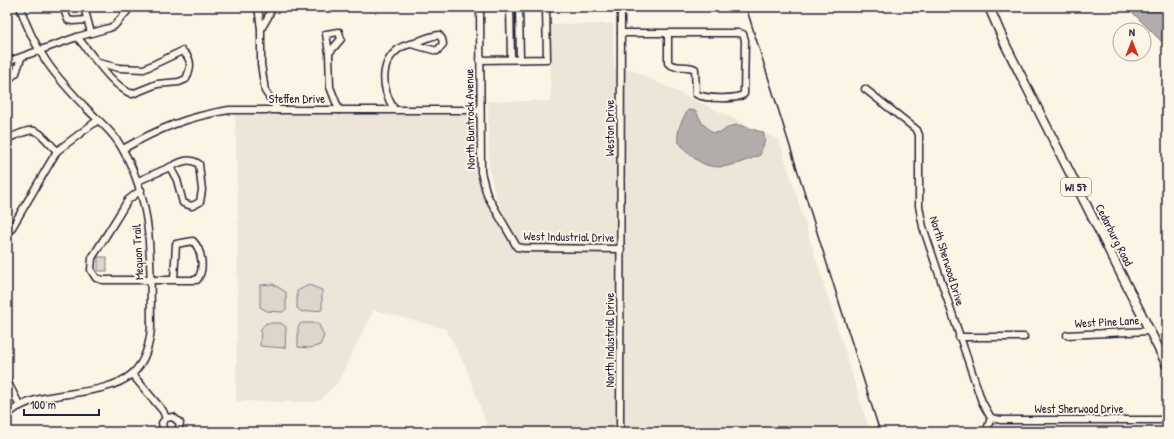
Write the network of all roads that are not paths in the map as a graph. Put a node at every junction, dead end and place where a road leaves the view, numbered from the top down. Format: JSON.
{"nodes":[{"id":1,"x":20,"y":7,"type":"edge"},
{"id":2,"x":63,"y":7,"type":"edge"},
{"id":3,"x":84,"y":7,"type":"edge"},
{"id":4,"x":131,"y":7,"type":"edge"},
{"id":5,"x":258,"y":7,"type":"edge"},
{"id":6,"x":272,"y":7,"type":"edge"},
{"id":7,"x":480,"y":7,"type":"edge"},
{"id":8,"x":510,"y":7,"type":"edge"},
{"id":9,"x":519,"y":7,"type":"edge"},
{"id":10,"x":546,"y":7,"type":"edge"},
{"id":11,"x":621,"y":7,"type":"edge"},
{"id":12,"x":989,"y":7,"type":"edge"},
{"id":13,"x":87,"y":20,"type":"junction"},
{"id":14,"x":261,"y":29,"type":"junction"},
{"id":15,"x":91,"y":33,"type":"junction"},
{"id":16,"x":621,"y":33,"type":"junction"},
{"id":17,"x":668,"y":33,"type":"junction"},
{"id":18,"x":77,"y":37,"type":"junction"},
{"id":19,"x":411,"y":44,"type":"junction"},
{"id":20,"x":38,"y":50,"type":"junction"},
{"id":21,"x":329,"y":53,"type":"dead end"},
{"id":22,"x":21,"y":58,"type":"junction"},
{"id":23,"x":511,"y":59,"type":"junction"},
{"id":24,"x":520,"y":59,"type":"junction"},
{"id":25,"x":480,"y":60,"type":"junction"},
{"id":26,"x":7,"y":62,"type":"edge"},
{"id":27,"x":99,"y":63,"type":"junction"},
{"id":28,"x":7,"y":81,"type":"edge"},
{"id":29,"x":865,"y":89,"type":"dead end"},
{"id":30,"x":394,"y":109,"type":"junction"},
{"id":31,"x":278,"y":110,"type":"junction"},
{"id":32,"x":339,"y":110,"type":"junction"},
{"id":33,"x":480,"y":110,"type":"junction"},
{"id":34,"x":98,"y":120,"type":"junction"},
{"id":35,"x":7,"y":139,"type":"edge"},
{"id":36,"x":123,"y":149,"type":"junction"},
{"id":37,"x":57,"y":152,"type":"junction"},
{"id":38,"x":170,"y":167,"type":"junction"},
{"id":39,"x":138,"y":181,"type":"junction"},
{"id":40,"x":141,"y":190,"type":"junction"},
{"id":41,"x":7,"y":236,"type":"edge"},
{"id":42,"x":517,"y":247,"type":"joint"},
{"id":43,"x":621,"y":249,"type":"junction"},
{"id":44,"x":150,"y":280,"type":"junction"},
{"id":45,"x":174,"y":280,"type":"junction"},
{"id":46,"x":1149,"y":331,"type":"junction"},
{"id":47,"x":1067,"y":335,"type":"dead end"},
{"id":48,"x":959,"y":337,"type":"junction"},
{"id":49,"x":1024,"y":337,"type":"dead end"},
{"id":50,"x":1167,"y":365,"type":"edge"},
{"id":51,"x":132,"y":374,"type":"junction"},
{"id":52,"x":7,"y":381,"type":"edge"},
{"id":53,"x":20,"y":406,"type":"junction"},
{"id":54,"x":7,"y":415,"type":"edge"},
{"id":55,"x":166,"y":418,"type":"junction"},
{"id":56,"x":991,"y":418,"type":"junction"},
{"id":57,"x":1167,"y":420,"type":"edge"},
{"id":58,"x":164,"y":432,"type":"edge"},
{"id":59,"x":178,"y":432,"type":"edge"},
{"id":60,"x":620,"y":432,"type":"edge"},
{"id":61,"x":986,"y":432,"type":"edge"}],
"edges":[{"from":1,"to":20,"type":"street","name":"Mequon Trail"},
{"from":2,"to":13,"type":"street"},
{"from":3,"to":13,"type":"street"},
{"from":4,"to":15,"type":"street"},
{"from":5,"to":14,"type":"street"},
{"from":6,"to":14,"type":"street"},
{"from":7,"to":25,"type":"street","name":"North Buntrock Avenue"},
{"from":8,"to":23,"type":"street"},
{"from":9,"to":24,"type":"street"},
{"from":10,"to":24,"type":"street"},
{"from":11,"to":16,"type":"street","name":"Weston Drive"},
{"from":12,"to":46,"type":"main road","name":"Cedarburg Road","number":"WI 57"},
{"from":13,"to":15,"type":"street"},
{"from":14,"to":31,"type":"street"},
{"from":15,"to":18,"type":"street"},
{"from":16,"to":17,"type":"street"},
{"from":16,"to":43,"type":"street","name":"Weston Drive"},
{"from":17,"to":17,"type":"street"},
{"from":18,"to":20,"type":"street"},
{"from":18,"to":27,"type":"street"},
{"from":19,"to":19,"type":"street"},
{"from":19,"to":30,"type":"street"},
{"from":20,"to":22,"type":"street"},
{"from":20,"to":34,"type":"street","name":"Mequon Trail"},
{"from":21,"to":32,"type":"street"},
{"from":22,"to":26,"type":"street"},
{"from":22,"to":28,"type":"street"},
{"from":23,"to":24,"type":"street"},
{"from":23,"to":25,"type":"street"},
{"from":25,"to":33,"type":"street","name":"North Buntrock Avenue"},
{"from":27,"to":27,"type":"street"},
{"from":29,"to":48,"type":"street","name":"North Sherwood Drive"},
{"from":30,"to":32,"type":"street","name":"Steffen Drive"},
{"from":30,"to":33,"type":"street","name":"Steffen Drive"},
{"from":31,"to":32,"type":"street","name":"Steffen Drive"},
{"from":31,"to":36,"type":"street","name":"Steffen Drive"},
{"from":33,"to":42,"type":"street","name":"North Buntrock Avenue"},
{"from":34,"to":36,"type":"street","name":"Mequon Trail"},
{"from":34,"to":37,"type":"street"},
{"from":35,"to":37,"type":"street"},
{"from":36,"to":39,"type":"street","name":"Mequon Trail"},
{"from":37,"to":41,"type":"street"},
{"from":38,"to":38,"type":"street"},
{"from":38,"to":39,"type":"street"},
{"from":39,"to":40,"type":"street","name":"Mequon Trail"},
{"from":40,"to":44,"type":"street","name":"Mequon Trail"},
{"from":40,"to":44,"type":"street"},
{"from":42,"to":43,"type":"street","name":"West Industrial Drive"},
{"from":43,"to":60,"type":"street","name":"North Industrial Drive"},
{"from":44,"to":45,"type":"street"},
{"from":44,"to":51,"type":"street","name":"Mequon Trail"},
{"from":45,"to":45,"type":"street"},
{"from":46,"to":47,"type":"street","name":"West Pine Lane"},
{"from":46,"to":50,"type":"main road","name":"Cedarburg Road","number":"WI 57"},
{"from":48,"to":49,"type":"street"},
{"from":48,"to":56,"type":"street","name":"North Sherwood Drive"},
{"from":51,"to":53,"type":"street","name":"Mequon Trail"},
{"from":51,"to":55,"type":"street"},
{"from":52,"to":53,"type":"street"},
{"from":53,"to":54,"type":"street","name":"Mequon Trail"},
{"from":55,"to":58,"type":"street"},
{"from":55,"to":59,"type":"street"},
{"from":56,"to":57,"type":"street","name":"West Sherwood Drive"},
{"from":56,"to":61,"type":"street"}]}
